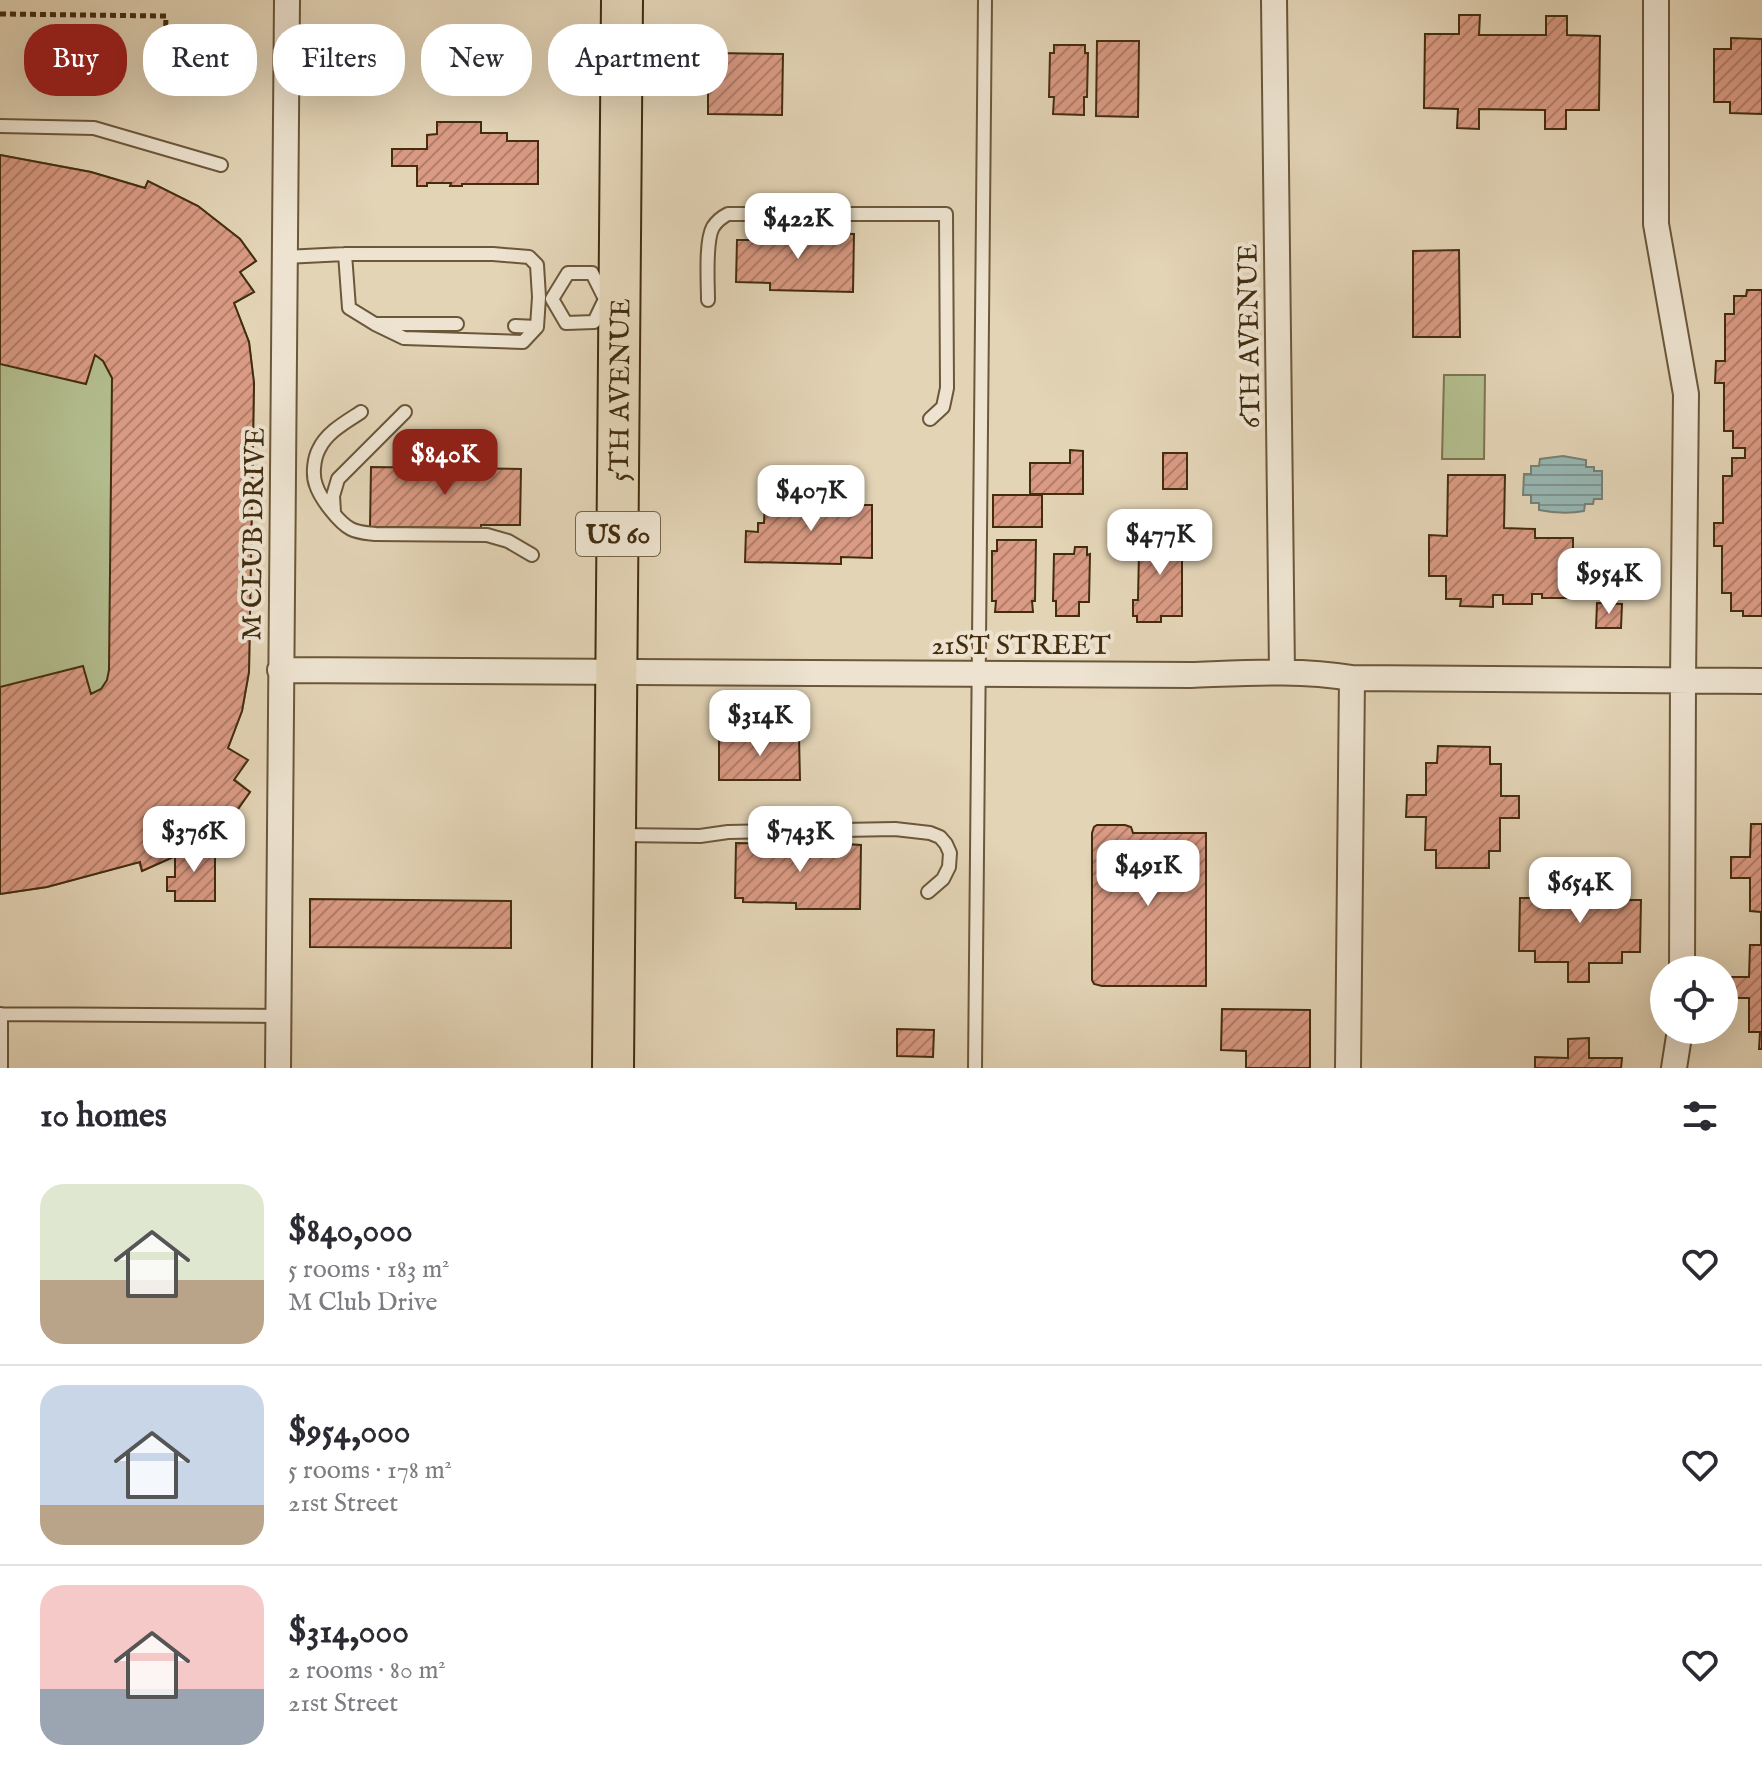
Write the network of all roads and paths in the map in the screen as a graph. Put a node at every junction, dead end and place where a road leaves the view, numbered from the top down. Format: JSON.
{"nodes":[{"id":1,"x":287,"y":0,"type":"edge"},
{"id":2,"x":622,"y":0,"type":"edge"},
{"id":3,"x":985,"y":0,"type":"edge"},
{"id":4,"x":1274,"y":0,"type":"edge"},
{"id":5,"x":1656,"y":0,"type":"edge"},
{"id":6,"x":0,"y":14,"type":"edge"},
{"id":7,"x":166,"y":24,"type":"edge"},
{"id":8,"x":0,"y":126,"type":"edge"},
{"id":9,"x":221,"y":165,"type":"dead end"},
{"id":10,"x":345,"y":254,"type":"junction"},
{"id":11,"x":285,"y":257,"type":"junction"},
{"id":12,"x":539,"y":297,"type":"junction"},
{"id":13,"x":552,"y":299,"type":"junction"},
{"id":14,"x":613,"y":299,"type":"junction"},
{"id":15,"x":708,"y":300,"type":"dead end"},
{"id":16,"x":375,"y":324,"type":"junction"},
{"id":17,"x":457,"y":324,"type":"dead end"},
{"id":18,"x":515,"y":326,"type":"dead end"},
{"id":19,"x":537,"y":327,"type":"junction"},
{"id":20,"x":361,"y":412,"type":"dead end"},
{"id":21,"x":405,"y":412,"type":"dead end"},
{"id":22,"x":930,"y":419,"type":"dead end"},
{"id":23,"x":334,"y":514,"type":"junction"},
{"id":24,"x":532,"y":555,"type":"dead end"},
{"id":25,"x":280,"y":670,"type":"junction"},
{"id":26,"x":617,"y":671,"type":"junction"},
{"id":27,"x":1282,"y":672,"type":"junction"},
{"id":28,"x":979,"y":674,"type":"junction"},
{"id":29,"x":1352,"y":678,"type":"junction"},
{"id":30,"x":1683,"y":680,"type":"junction"},
{"id":31,"x":1762,"y":681,"type":"edge"},
{"id":32,"x":615,"y":835,"type":"junction"},
{"id":33,"x":928,"y":892,"type":"dead end"},
{"id":34,"x":1682,"y":956,"type":"edge"},
{"id":35,"x":1,"y":1014,"type":"edge"},
{"id":36,"x":279,"y":1016,"type":"junction"},
{"id":37,"x":1678,"y":1044,"type":"edge"},
{"id":38,"x":1,"y":1068,"type":"edge"},
{"id":39,"x":278,"y":1068,"type":"edge"},
{"id":40,"x":613,"y":1068,"type":"edge"},
{"id":41,"x":975,"y":1068,"type":"edge"},
{"id":42,"x":1348,"y":1068,"type":"edge"},
{"id":43,"x":1674,"y":1068,"type":"edge"}],
"edges":[{"from":1,"to":11,"type":"street","name":"M CLUB DRIVE"},
{"from":2,"to":14,"type":"main road","name":"5TH AVENUE","number":"US 60"},
{"from":3,"to":28,"type":"lane"},
{"from":4,"to":27,"type":"street","name":"6TH AVENUE"},
{"from":5,"to":30,"type":"street"},
{"from":6,"to":7,"type":"path"},
{"from":8,"to":9,"type":"lane"},
{"from":10,"to":11,"type":"lane"},
{"from":10,"to":12,"type":"lane"},
{"from":10,"to":16,"type":"lane"},
{"from":11,"to":25,"type":"street","name":"M CLUB DRIVE"},
{"from":12,"to":13,"type":"lane"},
{"from":12,"to":19,"type":"lane"},
{"from":13,"to":14,"type":"lane"},
{"from":13,"to":14,"type":"lane"},
{"from":14,"to":26,"type":"main road","name":"5TH AVENUE","number":"US 60"},
{"from":15,"to":22,"type":"lane"},
{"from":16,"to":17,"type":"lane"},
{"from":16,"to":19,"type":"lane"},
{"from":18,"to":19,"type":"lane"},
{"from":20,"to":23,"type":"lane"},
{"from":21,"to":23,"type":"lane"},
{"from":23,"to":24,"type":"lane"},
{"from":25,"to":26,"type":"street","name":"21ST STREET"},
{"from":25,"to":36,"type":"street","name":"M CLUB DRIVE"},
{"from":26,"to":28,"type":"street","name":"21ST STREET"},
{"from":26,"to":32,"type":"main road","name":"5TH AVENUE","number":"US 60"},
{"from":27,"to":28,"type":"street","name":"21ST STREET"},
{"from":27,"to":29,"type":"street","name":"21ST STREET"},
{"from":28,"to":41,"type":"lane"},
{"from":29,"to":30,"type":"street","name":"21ST STREET"},
{"from":29,"to":42,"type":"street"},
{"from":30,"to":31,"type":"street","name":"21ST STREET"},
{"from":30,"to":34,"type":"street"},
{"from":32,"to":33,"type":"lane"},
{"from":32,"to":40,"type":"main road","name":"5TH AVENUE","number":"US 60"},
{"from":35,"to":36,"type":"lane"},
{"from":35,"to":38,"type":"lane"},
{"from":36,"to":39,"type":"street","name":"M CLUB DRIVE"},
{"from":37,"to":43,"type":"street"}]}
